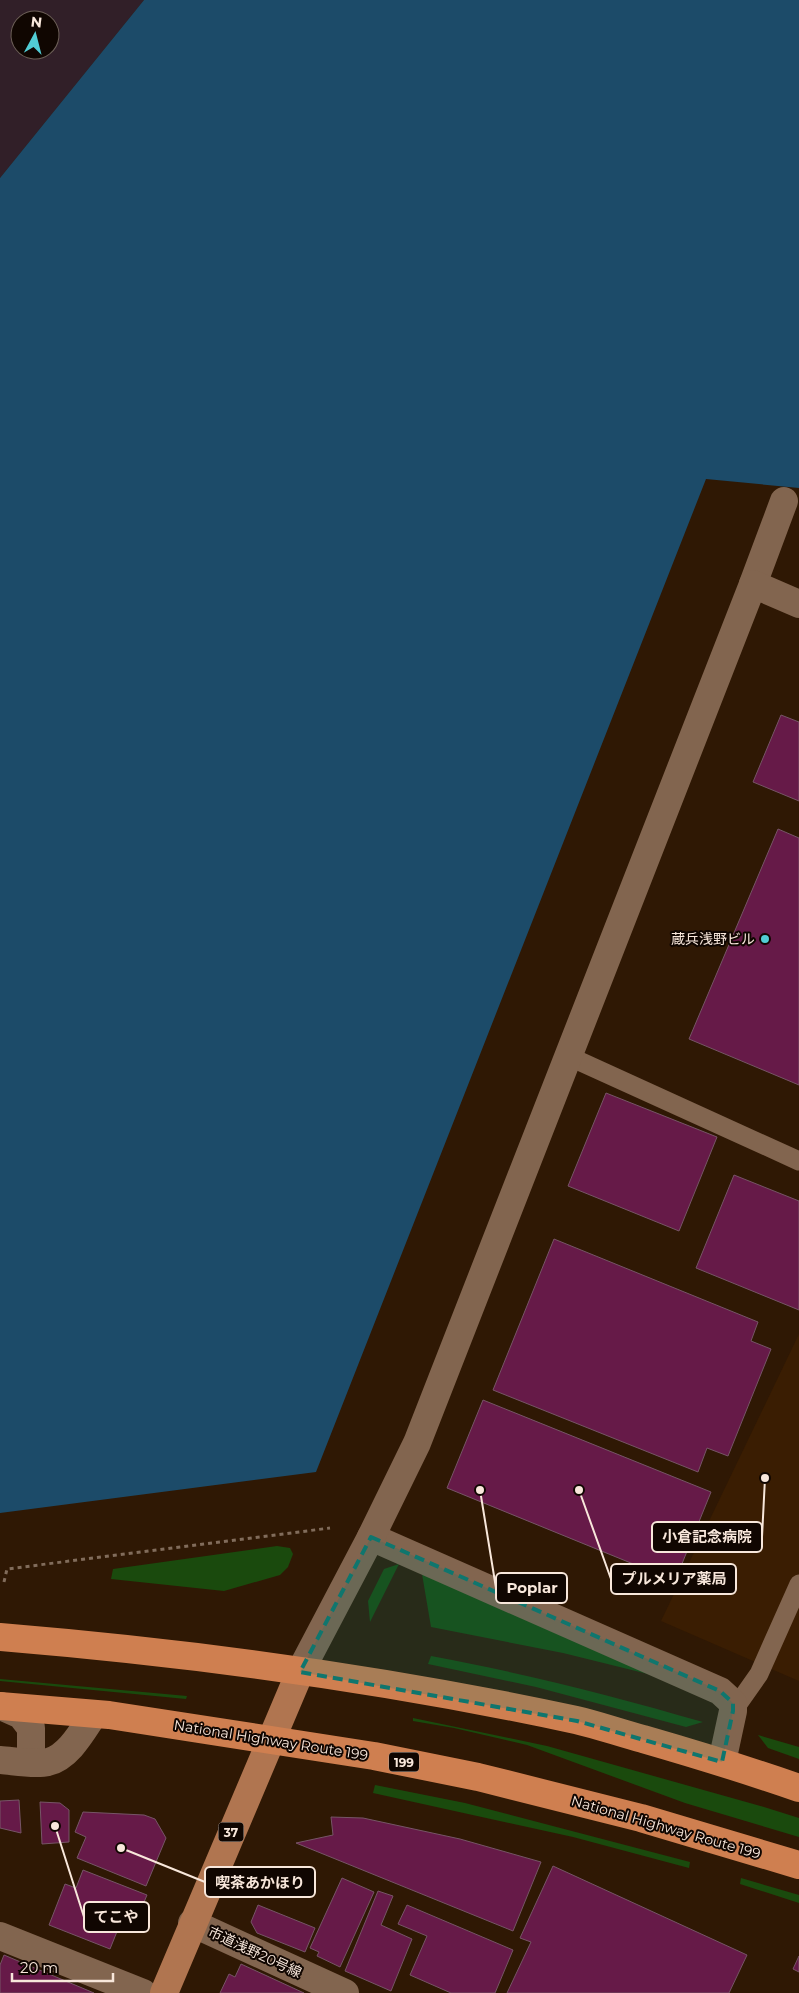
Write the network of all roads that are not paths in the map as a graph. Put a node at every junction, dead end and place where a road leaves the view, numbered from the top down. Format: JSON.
{"nodes":[{"id":1,"x":784,"y":501,"type":"dead end"},
{"id":2,"x":753,"y":584,"type":"junction"},
{"id":3,"x":799,"y":604,"type":"edge"},
{"id":4,"x":568,"y":1056,"type":"junction"},
{"id":5,"x":799,"y":1161,"type":"edge"},
{"id":6,"x":371,"y":1537,"type":"junction"},
{"id":7,"x":799,"y":1584,"type":"edge"},
{"id":8,"x":0,"y":1637,"type":"edge"},
{"id":9,"x":300,"y":1672,"type":"junction"},
{"id":10,"x":1,"y":1706,"type":"edge"},
{"id":11,"x":733,"y":1711,"type":"junction"},
{"id":12,"x":94,"y":1714,"type":"junction"},
{"id":13,"x":271,"y":1740,"type":"junction"},
{"id":14,"x":0,"y":1760,"type":"edge"},
{"id":15,"x":27,"y":1762,"type":"junction"},
{"id":16,"x":722,"y":1762,"type":"junction"},
{"id":17,"x":799,"y":1788,"type":"edge"},
{"id":18,"x":799,"y":1865,"type":"edge"},
{"id":19,"x":192,"y":1923,"type":"junction"},
{"id":20,"x":0,"y":1936,"type":"edge"},
{"id":21,"x":142,"y":1993,"type":"edge"},
{"id":22,"x":164,"y":1993,"type":"edge"},
{"id":23,"x":345,"y":1993,"type":"edge"}],
"edges":[{"from":1,"to":2,"type":"street"},
{"from":2,"to":3,"type":"street"},
{"from":2,"to":4,"type":"street"},
{"from":4,"to":5,"type":"lane"},
{"from":4,"to":6,"type":"street"},
{"from":6,"to":9,"type":"street"},
{"from":6,"to":11,"type":"street"},
{"from":7,"to":11,"type":"lane"},
{"from":8,"to":9,"type":"highway"},
{"from":9,"to":13,"type":"main road","number":"37"},
{"from":9,"to":16,"type":"highway"},
{"from":10,"to":12,"type":"highway","name":"National Highway Route 199","number":"199"},
{"from":10,"to":15,"type":"street"},
{"from":11,"to":16,"type":"street"},
{"from":12,"to":13,"type":"highway","name":"National Highway Route 199","number":"199"},
{"from":12,"to":15,"type":"street"},
{"from":13,"to":18,"type":"highway","name":"National Highway Route 199","number":"199"},
{"from":13,"to":19,"type":"main road","number":"37"},
{"from":14,"to":15,"type":"street"},
{"from":16,"to":17,"type":"highway"},
{"from":19,"to":22,"type":"main road","number":"37"},
{"from":19,"to":23,"type":"street","name":"市道浅野20号線"},
{"from":20,"to":21,"type":"street"}]}
